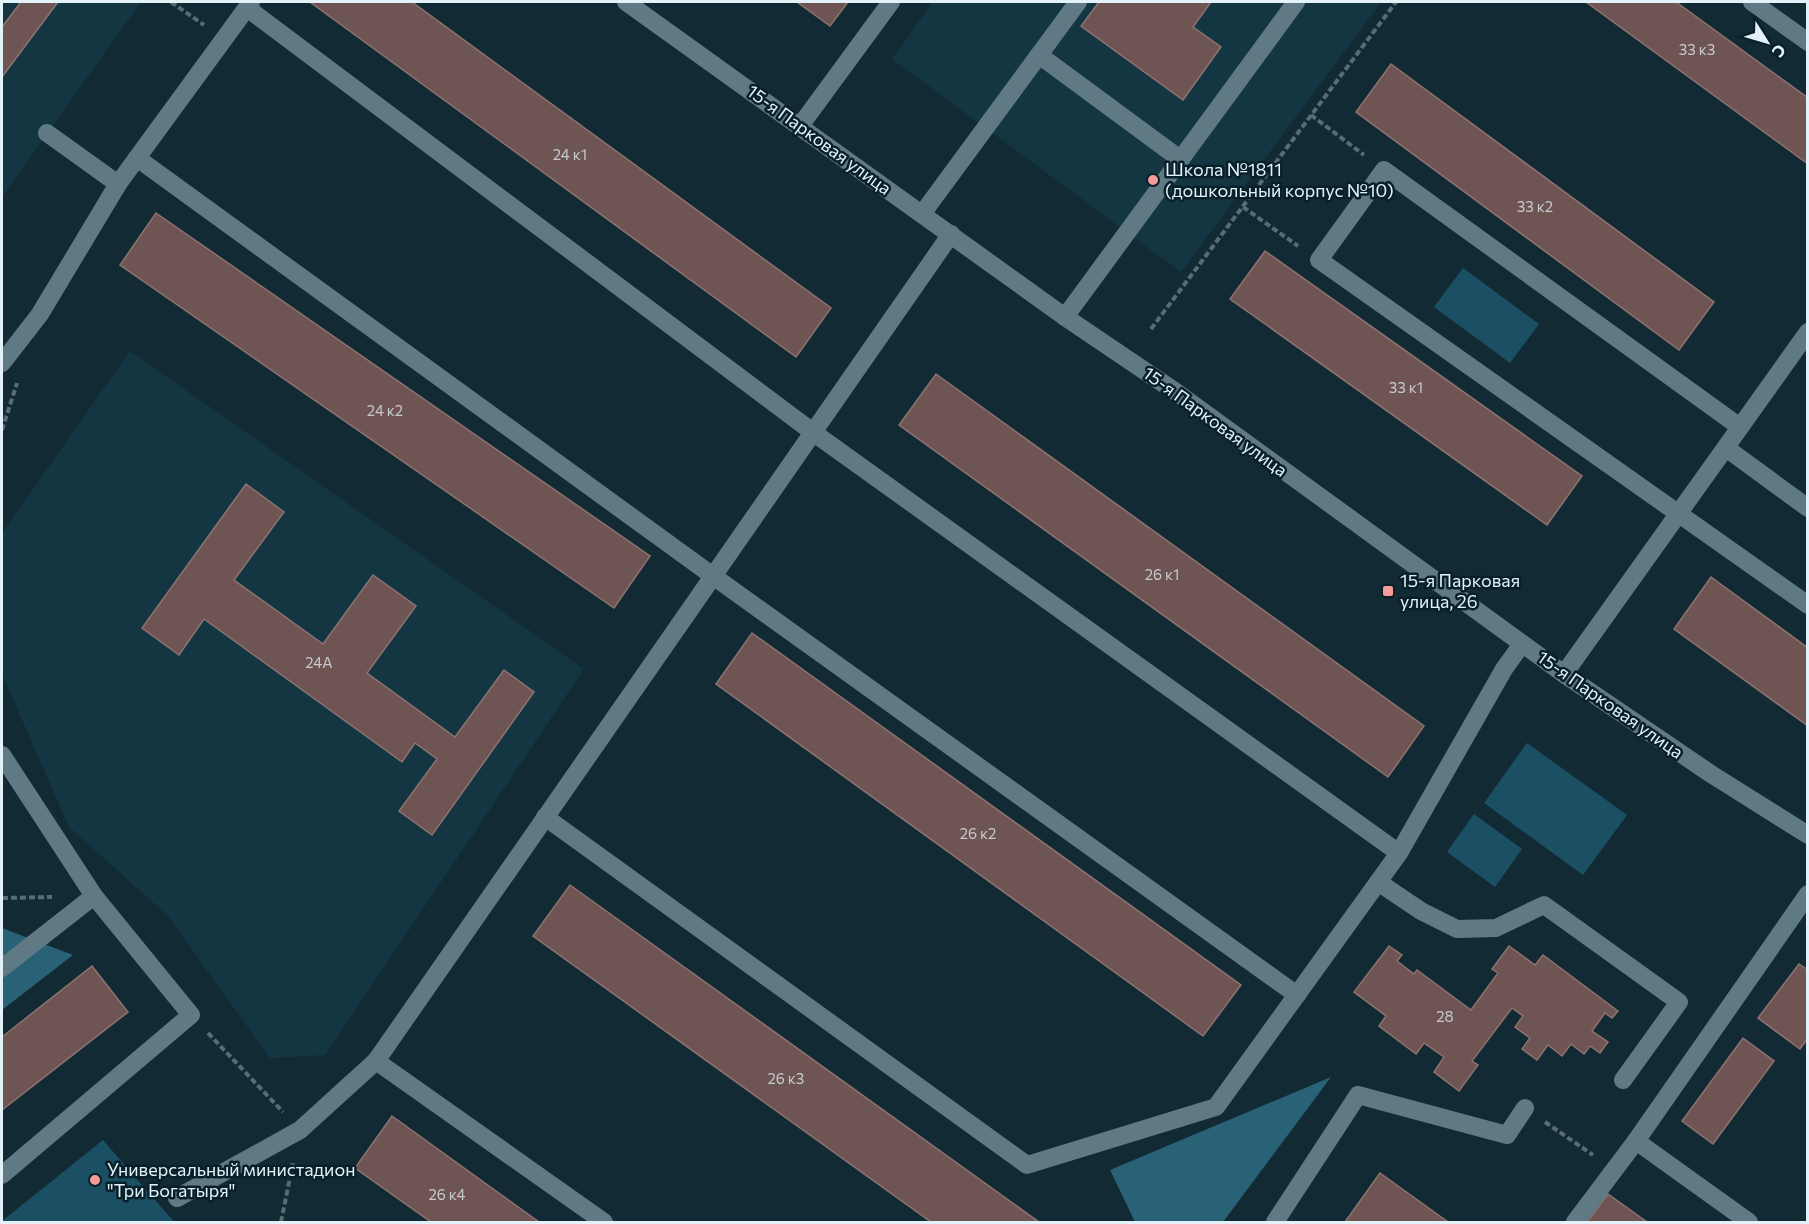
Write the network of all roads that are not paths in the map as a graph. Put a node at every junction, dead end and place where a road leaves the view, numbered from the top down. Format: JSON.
{"nodes":[{"id":1,"x":626,"y":2,"type":"edge"},
{"id":2,"x":891,"y":2,"type":"edge"},
{"id":3,"x":1078,"y":2,"type":"edge"},
{"id":4,"x":1296,"y":2,"type":"edge"},
{"id":5,"x":1752,"y":2,"type":"edge"},
{"id":6,"x":249,"y":5,"type":"edge"},
{"id":7,"x":1808,"y":42,"type":"edge"},
{"id":8,"x":1039,"y":55,"type":"junction"},
{"id":9,"x":800,"y":126,"type":"junction"},
{"id":10,"x":47,"y":134,"type":"dead end"},
{"id":11,"x":137,"y":158,"type":"junction"},
{"id":12,"x":1180,"y":159,"type":"junction"},
{"id":13,"x":118,"y":184,"type":"junction"},
{"id":14,"x":922,"y":214,"type":"junction"},
{"id":15,"x":951,"y":234,"type":"junction"},
{"id":16,"x":1065,"y":317,"type":"junction"},
{"id":17,"x":1808,"y":332,"type":"edge"},
{"id":18,"x":2,"y":363,"type":"edge"},
{"id":19,"x":1740,"y":427,"type":"junction"},
{"id":20,"x":814,"y":433,"type":"junction"},
{"id":21,"x":1725,"y":448,"type":"junction"},
{"id":22,"x":1808,"y":508,"type":"edge"},
{"id":23,"x":1677,"y":514,"type":"junction"},
{"id":24,"x":713,"y":576,"type":"junction"},
{"id":25,"x":1808,"y":606,"type":"edge"},
{"id":26,"x":1522,"y":644,"type":"junction"},
{"id":27,"x":1564,"y":674,"type":"junction"},
{"id":28,"x":2,"y":755,"type":"edge"},
{"id":29,"x":544,"y":817,"type":"junction"},
{"id":30,"x":1808,"y":835,"type":"edge"},
{"id":31,"x":1399,"y":853,"type":"junction"},
{"id":32,"x":1378,"y":882,"type":"junction"},
{"id":33,"x":1808,"y":894,"type":"edge"},
{"id":34,"x":94,"y":896,"type":"junction"},
{"id":35,"x":2,"y":968,"type":"edge"},
{"id":36,"x":1297,"y":995,"type":"junction"},
{"id":37,"x":376,"y":1061,"type":"junction"},
{"id":38,"x":1623,"y":1080,"type":"dead end"},
{"id":39,"x":1525,"y":1108,"type":"road end"},
{"id":40,"x":1636,"y":1141,"type":"junction"},
{"id":41,"x":2,"y":1175,"type":"edge"},
{"id":42,"x":177,"y":1198,"type":"dead end"},
{"id":43,"x":604,"y":1222,"type":"edge"},
{"id":44,"x":1275,"y":1222,"type":"edge"},
{"id":45,"x":1575,"y":1222,"type":"edge"},
{"id":46,"x":1749,"y":1222,"type":"edge"}],
"edges":[{"from":1,"to":9,"type":"street","name":"15-я Парковая улица"},
{"from":2,"to":9,"type":"street"},
{"from":3,"to":8,"type":"street"},
{"from":4,"to":12,"type":"street"},
{"from":5,"to":7,"type":"street"},
{"from":6,"to":11,"type":"street"},
{"from":6,"to":20,"type":"street"},
{"from":8,"to":12,"type":"street"},
{"from":8,"to":14,"type":"street"},
{"from":9,"to":14,"type":"street","name":"15-я Парковая улица"},
{"from":10,"to":13,"type":"street"},
{"from":11,"to":13,"type":"street"},
{"from":11,"to":24,"type":"street"},
{"from":12,"to":16,"type":"street"},
{"from":13,"to":18,"type":"street"},
{"from":14,"to":15,"type":"street","name":"15-я Парковая улица"},
{"from":15,"to":16,"type":"street","name":"15-я Парковая улица"},
{"from":15,"to":20,"type":"street"},
{"from":16,"to":26,"type":"street","name":"15-я Парковая улица"},
{"from":17,"to":19,"type":"street"},
{"from":19,"to":21,"type":"street"},
{"from":19,"to":23,"type":"street"},
{"from":20,"to":24,"type":"street"},
{"from":20,"to":31,"type":"street"},
{"from":21,"to":22,"type":"street"},
{"from":21,"to":23,"type":"street"},
{"from":23,"to":25,"type":"street"},
{"from":23,"to":27,"type":"street"},
{"from":24,"to":29,"type":"street"},
{"from":24,"to":36,"type":"street"},
{"from":26,"to":27,"type":"street","name":"15-я Парковая улица"},
{"from":26,"to":31,"type":"street"},
{"from":27,"to":30,"type":"street","name":"15-я Парковая улица"},
{"from":28,"to":34,"type":"street"},
{"from":29,"to":36,"type":"street"},
{"from":29,"to":37,"type":"street"},
{"from":31,"to":32,"type":"street"},
{"from":32,"to":36,"type":"street"},
{"from":32,"to":38,"type":"street"},
{"from":33,"to":40,"type":"street"},
{"from":34,"to":35,"type":"street"},
{"from":34,"to":41,"type":"street"},
{"from":37,"to":42,"type":"street"},
{"from":37,"to":43,"type":"street"},
{"from":39,"to":44,"type":"street"},
{"from":40,"to":45,"type":"street"},
{"from":40,"to":46,"type":"street"}]}
